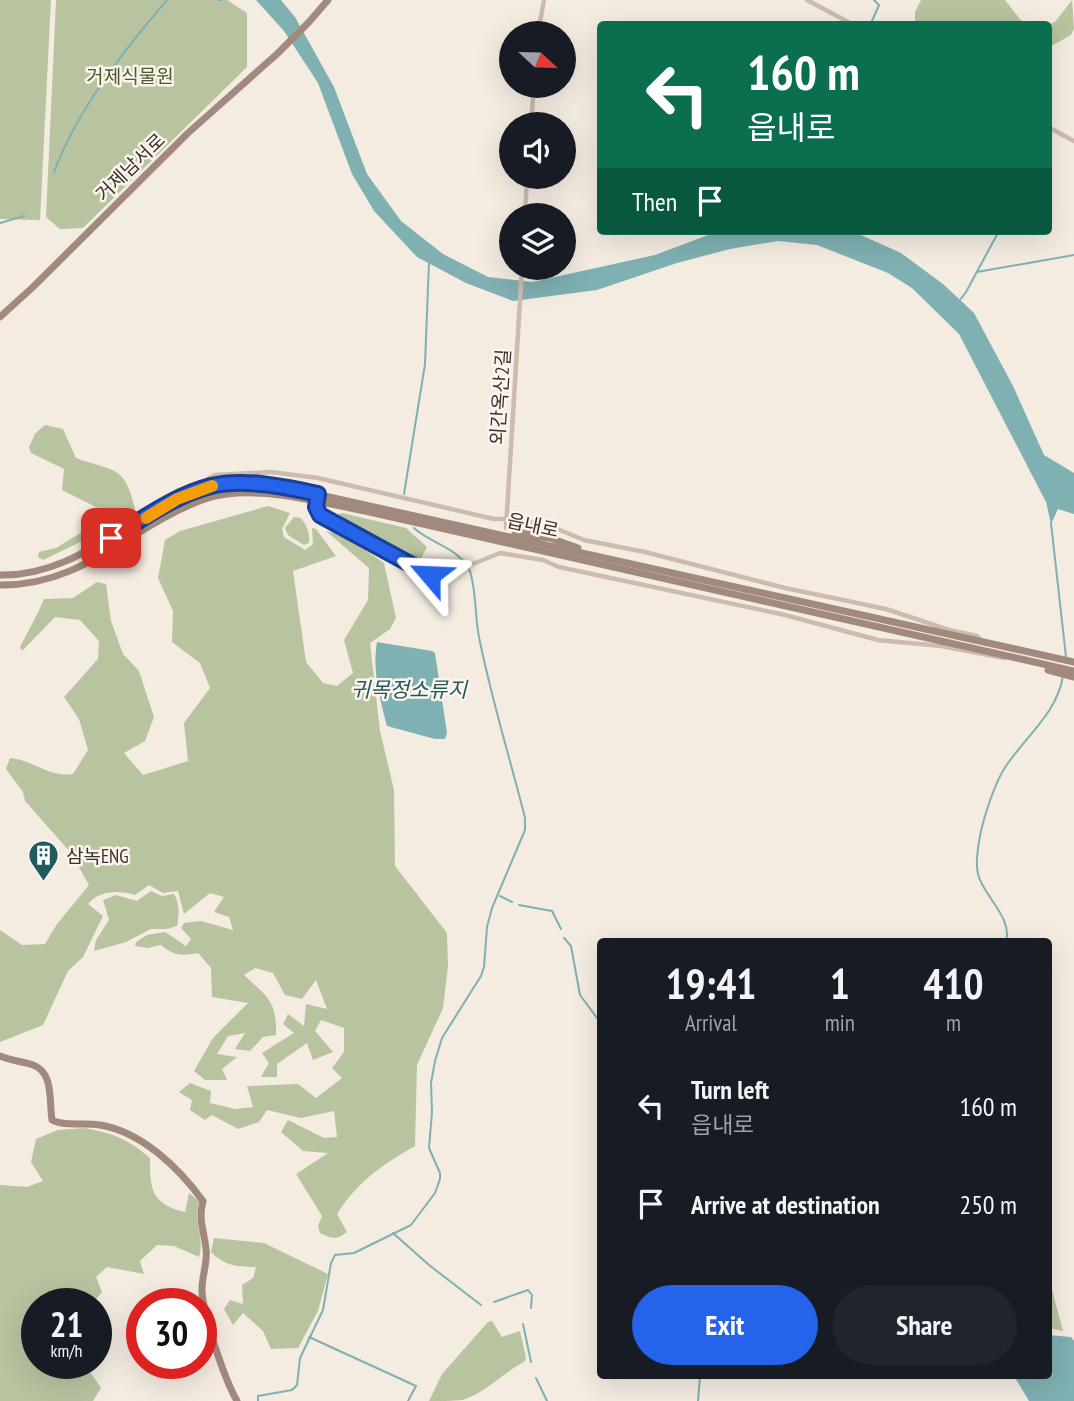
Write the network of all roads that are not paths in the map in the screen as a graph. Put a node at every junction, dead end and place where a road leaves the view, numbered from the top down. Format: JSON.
{"nodes":[{"id":1,"x":328,"y":0,"type":"edge"},
{"id":2,"x":544,"y":0,"type":"edge"},
{"id":3,"x":807,"y":0,"type":"edge"},
{"id":4,"x":540,"y":21,"type":"edge"},
{"id":5,"x":846,"y":21,"type":"edge"},
{"id":6,"x":1052,"y":129,"type":"edge"},
{"id":7,"x":1074,"y":141,"type":"edge"},
{"id":8,"x":522,"y":280,"type":"edge"},
{"id":9,"x":0,"y":317,"type":"edge"},
{"id":10,"x":317,"y":498,"type":"junction"},
{"id":11,"x":143,"y":519,"type":"junction"},
{"id":12,"x":509,"y":520,"type":"junction"},
{"id":13,"x":503,"y":531,"type":"junction"},
{"id":14,"x":550,"y":538,"type":"junction"},
{"id":15,"x":584,"y":552,"type":"junction"},
{"id":16,"x":0,"y":575,"type":"edge"},
{"id":17,"x":0,"y":585,"type":"edge"},
{"id":18,"x":983,"y":642,"type":"junction"},
{"id":19,"x":1012,"y":658,"type":"junction"},
{"id":20,"x":1068,"y":661,"type":"edge"},
{"id":21,"x":1069,"y":674,"type":"edge"},
{"id":22,"x":0,"y":1056,"type":"edge"},
{"id":23,"x":237,"y":1401,"type":"edge"}],
"edges":[{"from":1,"to":9,"type":"street","name":"거제남서로"},
{"from":2,"to":4,"type":"street"},
{"from":3,"to":5,"type":"street"},
{"from":6,"to":7,"type":"street"},
{"from":8,"to":12,"type":"street","name":"외간옥산2길"},
{"from":10,"to":11,"type":"street","name":"읍내로"},
{"from":10,"to":13,"type":"street","name":"읍내로"},
{"from":10,"to":17,"type":"street","name":"읍내로"},
{"from":10,"to":19,"type":"street","name":"읍내로"},
{"from":10,"to":19,"type":"street"},
{"from":11,"to":12,"type":"street"},
{"from":11,"to":16,"type":"street","name":"읍내로"},
{"from":12,"to":13,"type":"street","name":"외간옥산2길"},
{"from":12,"to":14,"type":"street"},
{"from":12,"to":18,"type":"street"},
{"from":13,"to":14,"type":"street"},
{"from":13,"to":15,"type":"street","name":"읍내로"},
{"from":14,"to":15,"type":"street"},
{"from":15,"to":18,"type":"street","name":"읍내로"},
{"from":18,"to":20,"type":"street","name":"읍내로"},
{"from":19,"to":21,"type":"street","name":"읍내로"},
{"from":19,"to":21,"type":"street"},
{"from":22,"to":23,"type":"street"}]}
